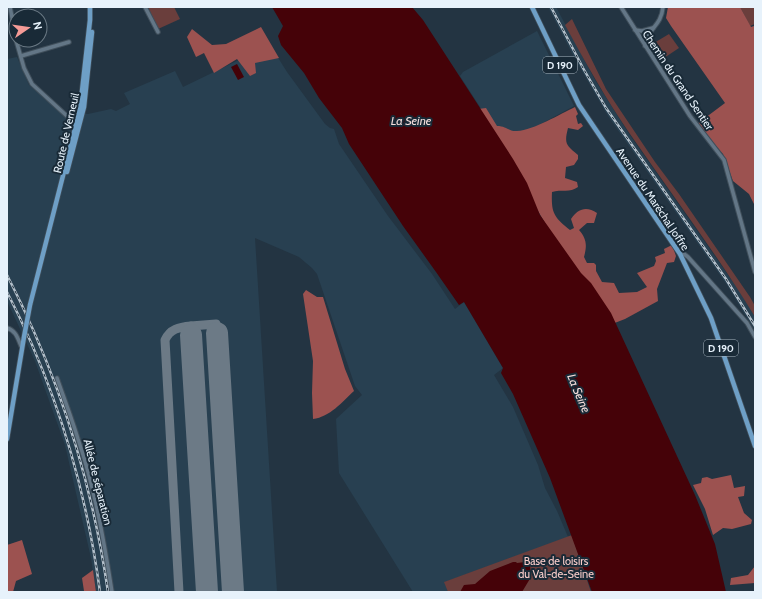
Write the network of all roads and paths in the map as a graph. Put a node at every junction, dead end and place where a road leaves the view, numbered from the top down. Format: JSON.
{"nodes":[{"id":1,"x":92,"y":7,"type":"edge"},
{"id":2,"x":145,"y":7,"type":"edge"},
{"id":3,"x":532,"y":7,"type":"edge"},
{"id":4,"x":620,"y":7,"type":"edge"},
{"id":5,"x":663,"y":7,"type":"edge"},
{"id":6,"x":653,"y":28,"type":"junction"},
{"id":7,"x":635,"y":30,"type":"junction"},
{"id":8,"x":642,"y":30,"type":"junction"},
{"id":9,"x":158,"y":32,"type":"dead end"},
{"id":10,"x":647,"y":36,"type":"junction"},
{"id":11,"x":639,"y":37,"type":"junction"},
{"id":12,"x":69,"y":42,"type":"dead end"},
{"id":13,"x":645,"y":46,"type":"junction"},
{"id":14,"x":19,"y":48,"type":"edge"},
{"id":15,"x":21,"y":56,"type":"junction"},
{"id":16,"x":78,"y":118,"type":"junction"},
{"id":17,"x":79,"y":125,"type":"junction"},
{"id":18,"x":680,"y":254,"type":"junction"},
{"id":19,"x":41,"y":260,"type":"junction"},
{"id":20,"x":755,"y":272,"type":"edge"},
{"id":21,"x":7,"y":328,"type":"edge"},
{"id":22,"x":755,"y":337,"type":"edge"},
{"id":23,"x":22,"y":348,"type":"junction"},
{"id":24,"x":57,"y":378,"type":"dead end"},
{"id":25,"x":7,"y":439,"type":"edge"},
{"id":26,"x":755,"y":446,"type":"edge"},
{"id":27,"x":112,"y":592,"type":"edge"}],
"edges":[{"from":1,"to":16,"type":"main road","name":"Route de Verneuil"},
{"from":1,"to":17,"type":"main road","name":"Route de Verneuil"},
{"from":2,"to":9,"type":"street"},
{"from":3,"to":18,"type":"main road","name":"Avenue du Maréchal Joffre","number":"D 190"},
{"from":4,"to":7,"type":"street","name":"Chemin du Grand Sentier"},
{"from":5,"to":6,"type":"street"},
{"from":6,"to":8,"type":"street"},
{"from":6,"to":10,"type":"street"},
{"from":7,"to":8,"type":"street"},
{"from":7,"to":11,"type":"street","name":"Chemin du Grand Sentier"},
{"from":8,"to":11,"type":"street"},
{"from":10,"to":11,"type":"street"},
{"from":10,"to":13,"type":"street"},
{"from":11,"to":13,"type":"street","name":"Chemin du Grand Sentier"},
{"from":12,"to":15,"type":"street"},
{"from":13,"to":20,"type":"street","name":"Chemin du Grand Sentier"},
{"from":14,"to":15,"type":"street"},
{"from":15,"to":16,"type":"street"},
{"from":16,"to":17,"type":"street"},
{"from":16,"to":19,"type":"main road","name":"Route de Verneuil"},
{"from":17,"to":19,"type":"main road","name":"Route de Verneuil"},
{"from":18,"to":22,"type":"street"},
{"from":18,"to":26,"type":"main road","name":"Avenue du Maréchal Joffre","number":"D 190"},
{"from":19,"to":23,"type":"main road","name":"Route de Verneuil","bridge":true},
{"from":21,"to":23,"type":"street"},
{"from":23,"to":25,"type":"main road","name":"Route de Verneuil"},
{"from":24,"to":27,"type":"street","name":"Allée de séparation"}]}
